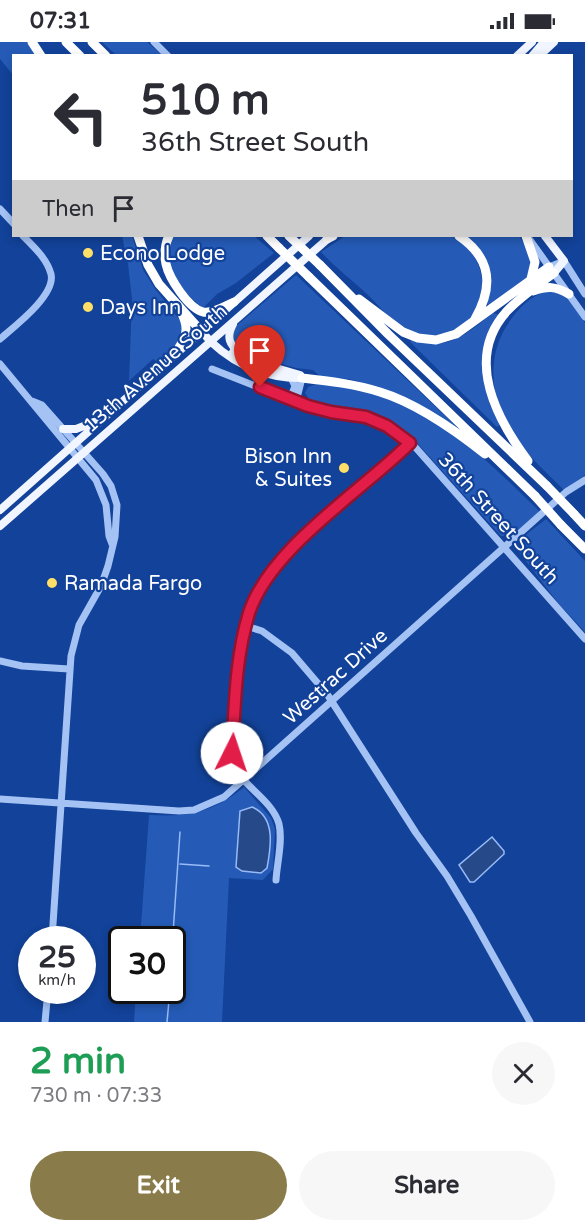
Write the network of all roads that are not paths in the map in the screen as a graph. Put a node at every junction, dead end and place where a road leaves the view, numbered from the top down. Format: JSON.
{"nodes":[{"id":1,"x":66,"y":42,"type":"edge"},
{"id":2,"x":92,"y":42,"type":"edge"},
{"id":3,"x":154,"y":42,"type":"edge"},
{"id":4,"x":532,"y":42,"type":"edge"},
{"id":5,"x":544,"y":42,"type":"edge"},
{"id":6,"x":554,"y":42,"type":"edge"},
{"id":7,"x":78,"y":54,"type":"edge"},
{"id":8,"x":103,"y":54,"type":"edge"},
{"id":9,"x":166,"y":54,"type":"edge"},
{"id":10,"x":519,"y":54,"type":"edge"},
{"id":11,"x":534,"y":54,"type":"edge"},
{"id":12,"x":541,"y":54,"type":"edge"},
{"id":13,"x":0,"y":209,"type":"edge"},
{"id":14,"x":12,"y":222,"type":"edge"},
{"id":15,"x":25,"y":237,"type":"edge"},
{"id":16,"x":138,"y":237,"type":"edge"},
{"id":17,"x":169,"y":237,"type":"edge"},
{"id":18,"x":290,"y":237,"type":"edge"},
{"id":19,"x":308,"y":237,"type":"edge"},
{"id":20,"x":330,"y":237,"type":"edge"},
{"id":21,"x":460,"y":237,"type":"edge"},
{"id":22,"x":526,"y":237,"type":"edge"},
{"id":23,"x":527,"y":237,"type":"edge"},
{"id":24,"x":546,"y":237,"type":"edge"},
{"id":25,"x":273,"y":242,"type":"edge"},
{"id":26,"x":564,"y":261,"type":"junction"},
{"id":27,"x":551,"y":270,"type":"junction"},
{"id":28,"x":530,"y":280,"type":"junction"},
{"id":29,"x":342,"y":287,"type":"junction"},
{"id":30,"x":569,"y":294,"type":"junction"},
{"id":31,"x":585,"y":294,"type":"edge"},
{"id":32,"x":523,"y":296,"type":"junction"},
{"id":33,"x":234,"y":302,"type":"junction"},
{"id":34,"x":177,"y":305,"type":"junction"},
{"id":35,"x":585,"y":317,"type":"edge"},
{"id":36,"x":237,"y":318,"type":"junction"},
{"id":37,"x":473,"y":323,"type":"junction"},
{"id":38,"x":203,"y":329,"type":"junction"},
{"id":39,"x":0,"y":339,"type":"edge"},
{"id":40,"x":212,"y":339,"type":"junction"},
{"id":41,"x":174,"y":355,"type":"junction"},
{"id":42,"x":248,"y":359,"type":"junction"},
{"id":43,"x":0,"y":364,"type":"edge"},
{"id":44,"x":212,"y":369,"type":"dead end"},
{"id":45,"x":291,"y":378,"type":"junction"},
{"id":46,"x":302,"y":378,"type":"junction"},
{"id":47,"x":293,"y":400,"type":"junction"},
{"id":48,"x":32,"y":401,"type":"junction"},
{"id":49,"x":103,"y":418,"type":"junction"},
{"id":50,"x":63,"y":429,"type":"junction"},
{"id":51,"x":410,"y":443,"type":"junction"},
{"id":52,"x":73,"y":445,"type":"junction"},
{"id":53,"x":81,"y":455,"type":"junction"},
{"id":54,"x":510,"y":471,"type":"junction"},
{"id":55,"x":585,"y":480,"type":"edge"},
{"id":56,"x":545,"y":484,"type":"junction"},
{"id":57,"x":2,"y":508,"type":"edge"},
{"id":58,"x":0,"y":526,"type":"edge"},
{"id":59,"x":585,"y":526,"type":"edge"},
{"id":60,"x":503,"y":548,"type":"junction"},
{"id":61,"x":585,"y":549,"type":"edge"},
{"id":62,"x":246,"y":626,"type":"junction"},
{"id":63,"x":585,"y":639,"type":"edge"},
{"id":64,"x":0,"y":661,"type":"edge"},
{"id":65,"x":69,"y":669,"type":"junction"},
{"id":66,"x":332,"y":701,"type":"junction"},
{"id":67,"x":245,"y":779,"type":"junction"},
{"id":68,"x":0,"y":799,"type":"edge"},
{"id":69,"x":61,"y":803,"type":"junction"},
{"id":70,"x":276,"y":880,"type":"dead end"},
{"id":71,"x":53,"y":926,"type":"edge"},
{"id":72,"x":47,"y":1004,"type":"edge"},
{"id":73,"x":45,"y":1022,"type":"edge"},
{"id":74,"x":530,"y":1022,"type":"edge"}],
"edges":[{"from":1,"to":7,"type":"highway"},
{"from":2,"to":8,"type":"highway"},
{"from":3,"to":9,"type":"street"},
{"from":4,"to":10,"type":"main road"},
{"from":5,"to":11,"type":"main road"},
{"from":6,"to":12,"type":"main road"},
{"from":13,"to":14,"type":"street"},
{"from":15,"to":39,"type":"street"},
{"from":16,"to":34,"type":"highway"},
{"from":17,"to":33,"type":"highway"},
{"from":18,"to":29,"type":"highway","bridge":true},
{"from":19,"to":33,"type":"main road","name":"13th Avenue South"},
{"from":20,"to":36,"type":"main road","name":"13th Avenue South"},
{"from":21,"to":37,"type":"highway"},
{"from":22,"to":28,"type":"highway"},
{"from":23,"to":27,"type":"street"},
{"from":24,"to":26,"type":"main road"},
{"from":25,"to":54,"type":"highway","bridge":true},
{"from":26,"to":27,"type":"main road"},
{"from":26,"to":31,"type":"street"},
{"from":27,"to":28,"type":"highway"},
{"from":27,"to":30,"type":"street"},
{"from":27,"to":32,"type":"highway"},
{"from":28,"to":37,"type":"highway"},
{"from":29,"to":37,"type":"highway"},
{"from":29,"to":56,"type":"highway"},
{"from":30,"to":32,"type":"highway"},
{"from":30,"to":35,"type":"street"},
{"from":32,"to":56,"type":"highway"},
{"from":33,"to":38,"type":"main road","name":"13th Avenue South"},
{"from":34,"to":38,"type":"highway"},
{"from":34,"to":41,"type":"highway"},
{"from":36,"to":40,"type":"main road","name":"13th Avenue South"},
{"from":36,"to":42,"type":"main road"},
{"from":38,"to":40,"type":"main road"},
{"from":38,"to":41,"type":"main road","name":"13th Avenue South"},
{"from":40,"to":42,"type":"main road"},
{"from":40,"to":45,"type":"main road"},
{"from":40,"to":53,"type":"main road","name":"13th Avenue South"},
{"from":41,"to":49,"type":"main road","name":"13th Avenue South"},
{"from":42,"to":46,"type":"main road"},
{"from":43,"to":48,"type":"street"},
{"from":44,"to":47,"type":"street","name":"36th Street South"},
{"from":45,"to":46,"type":"main road"},
{"from":45,"to":47,"type":"street"},
{"from":46,"to":47,"type":"street"},
{"from":46,"to":54,"type":"highway"},
{"from":47,"to":51,"type":"street","name":"36th Street South"},
{"from":48,"to":50,"type":"street"},
{"from":48,"to":52,"type":"street"},
{"from":49,"to":50,"type":"main road"},
{"from":49,"to":52,"type":"main road","name":"13th Avenue South"},
{"from":50,"to":52,"type":"street"},
{"from":51,"to":60,"type":"street","name":"36th Street South"},
{"from":51,"to":62,"type":"street"},
{"from":52,"to":53,"type":"street"},
{"from":52,"to":57,"type":"main road","name":"13th Avenue South"},
{"from":53,"to":58,"type":"main road","name":"13th Avenue South"},
{"from":53,"to":65,"type":"street"},
{"from":54,"to":61,"type":"highway","bridge":true},
{"from":55,"to":60,"type":"street","name":"Westrac Drive"},
{"from":56,"to":59,"type":"highway","bridge":true},
{"from":60,"to":63,"type":"street","name":"36th Street South"},
{"from":60,"to":66,"type":"street","name":"Westrac Drive"},
{"from":62,"to":66,"type":"street"},
{"from":62,"to":67,"type":"street"},
{"from":64,"to":65,"type":"street"},
{"from":65,"to":69,"type":"street"},
{"from":66,"to":67,"type":"street","name":"Westrac Drive"},
{"from":66,"to":74,"type":"street"},
{"from":67,"to":69,"type":"street","name":"Westrac Drive"},
{"from":67,"to":70,"type":"street"},
{"from":68,"to":69,"type":"street","name":"Westrac Drive"},
{"from":69,"to":71,"type":"street"},
{"from":72,"to":73,"type":"street"}]}
